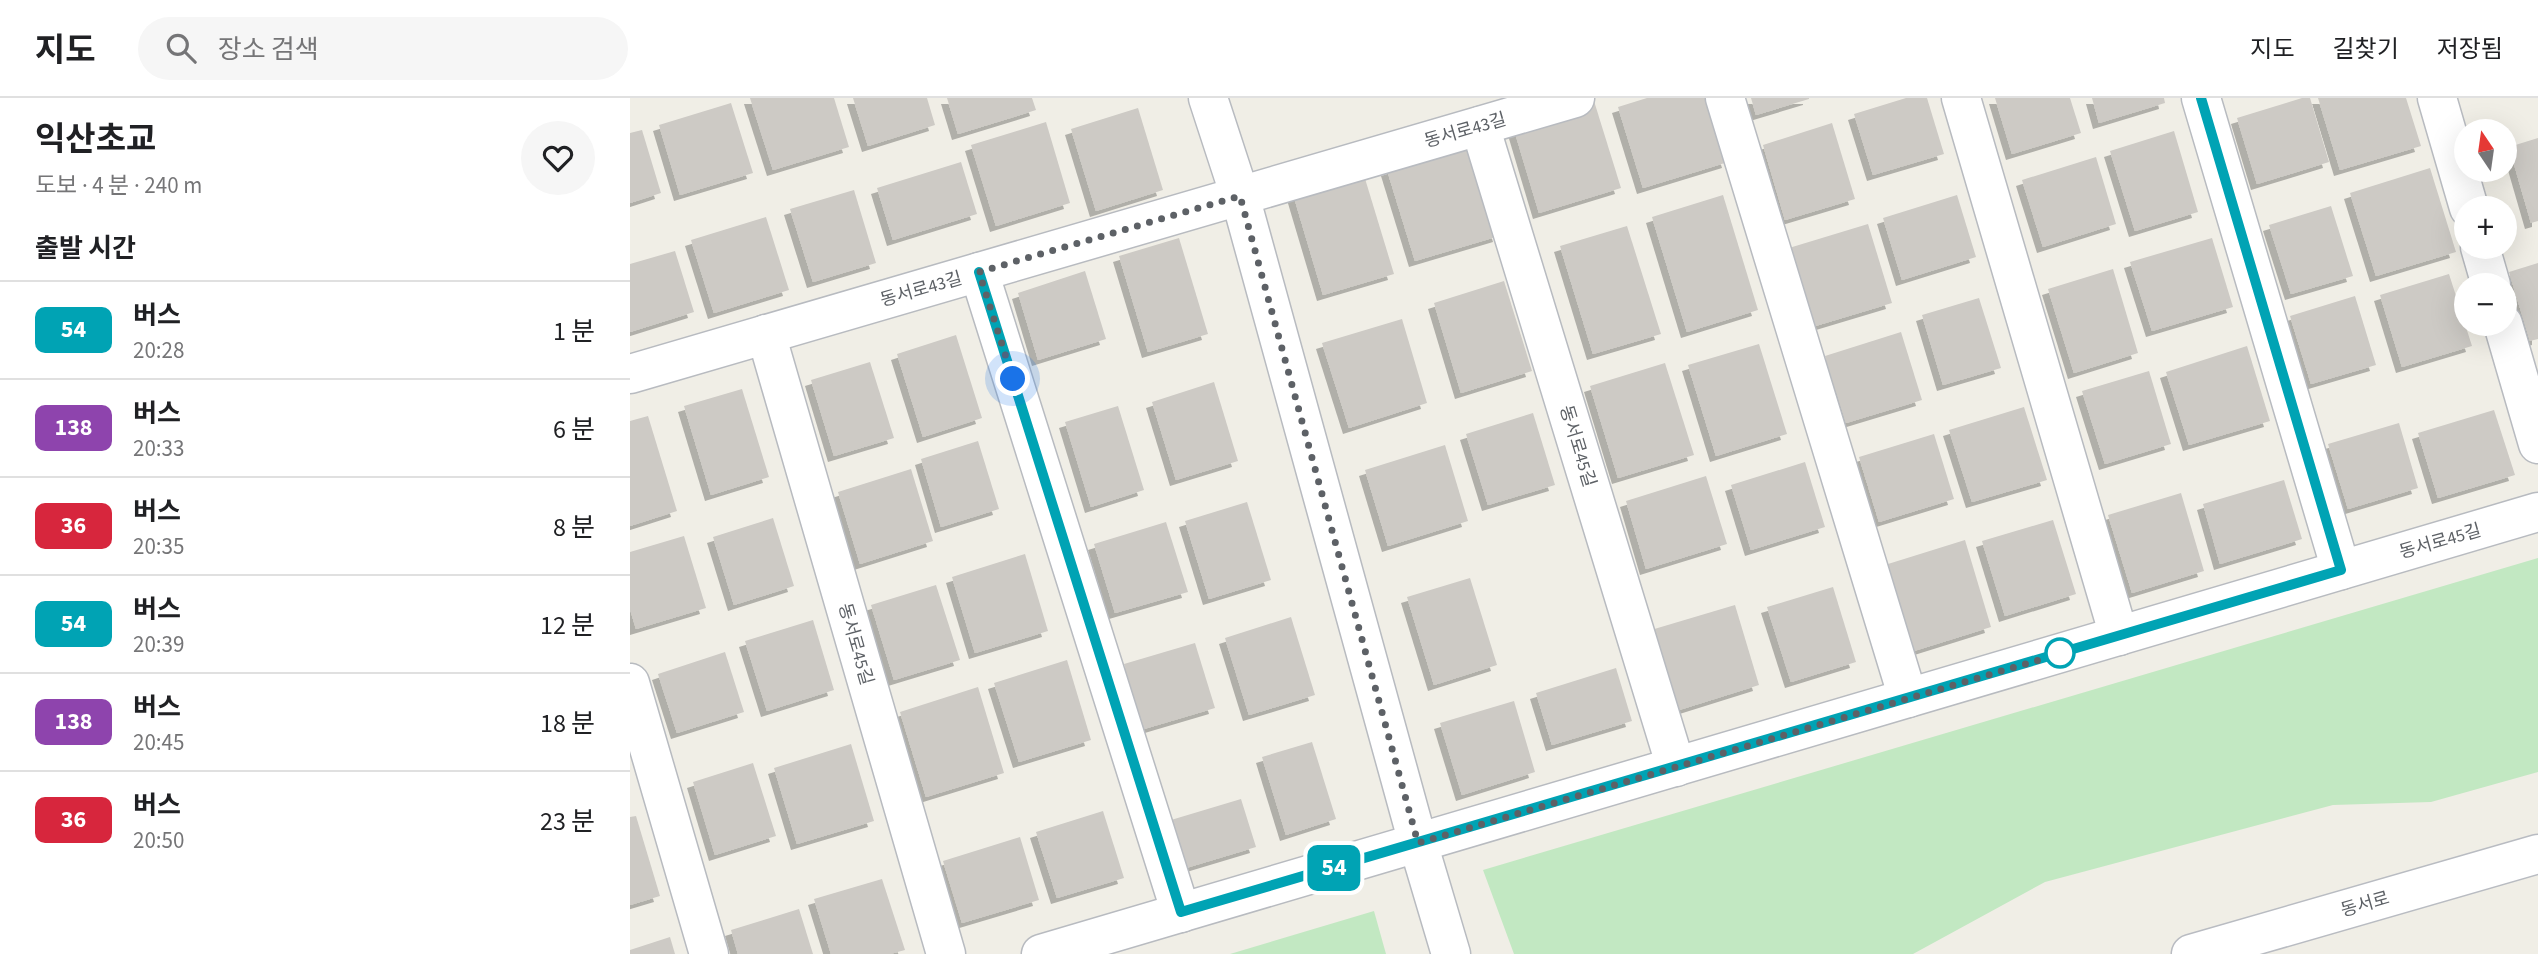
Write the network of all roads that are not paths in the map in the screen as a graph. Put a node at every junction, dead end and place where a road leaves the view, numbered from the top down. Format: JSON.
{"nodes":[{"id":1,"x":1208,"y":98,"type":"edge"},
{"id":2,"x":1575,"y":98,"type":"edge"},
{"id":3,"x":1725,"y":98,"type":"edge"},
{"id":4,"x":1961,"y":98,"type":"edge"},
{"id":5,"x":2201,"y":98,"type":"edge"},
{"id":6,"x":2437,"y":98,"type":"edge"},
{"id":7,"x":1480,"y":126,"type":"junction"},
{"id":8,"x":1240,"y":196,"type":"junction"},
{"id":9,"x":2466,"y":196,"type":"edge"},
{"id":10,"x":979,"y":272,"type":"junction"},
{"id":11,"x":766,"y":334,"type":"junction"},
{"id":12,"x":2506,"y":336,"type":"edge"},
{"id":13,"x":630,"y":374,"type":"edge"},
{"id":14,"x":2538,"y":444,"type":"edge"},
{"id":15,"x":2538,"y":512,"type":"edge"},
{"id":16,"x":2341,"y":570,"type":"junction"},
{"id":17,"x":2119,"y":636,"type":"junction"},
{"id":18,"x":630,"y":683,"type":"edge"},
{"id":19,"x":1908,"y":698,"type":"junction"},
{"id":20,"x":1676,"y":767,"type":"junction"},
{"id":21,"x":1418,"y":843,"type":"junction"},
{"id":22,"x":2538,"y":854,"type":"edge"},
{"id":23,"x":1181,"y":912,"type":"junction"},
{"id":24,"x":709,"y":954,"type":"edge"},
{"id":25,"x":946,"y":954,"type":"edge"},
{"id":26,"x":1041,"y":954,"type":"edge"},
{"id":27,"x":1451,"y":954,"type":"edge"},
{"id":28,"x":2192,"y":954,"type":"edge"}],
"edges":[{"from":1,"to":8,"type":"street"},
{"from":2,"to":7,"type":"street","name":"동서로43길"},
{"from":3,"to":19,"type":"street"},
{"from":4,"to":17,"type":"street"},
{"from":5,"to":16,"type":"street"},
{"from":6,"to":9,"type":"street"},
{"from":7,"to":8,"type":"street","name":"동서로43길"},
{"from":7,"to":20,"type":"street","name":"동서로45길"},
{"from":8,"to":10,"type":"street","name":"동서로43길"},
{"from":8,"to":21,"type":"street"},
{"from":10,"to":11,"type":"street","name":"동서로43길"},
{"from":10,"to":23,"type":"street"},
{"from":11,"to":13,"type":"street","name":"동서로43길"},
{"from":11,"to":25,"type":"street","name":"동서로45길"},
{"from":12,"to":14,"type":"street"},
{"from":15,"to":16,"type":"street","name":"동서로45길"},
{"from":16,"to":17,"type":"street","name":"동서로45길"},
{"from":17,"to":19,"type":"street","name":"동서로45길"},
{"from":18,"to":24,"type":"street"},
{"from":19,"to":20,"type":"street","name":"동서로45길"},
{"from":20,"to":21,"type":"street","name":"동서로45길"},
{"from":21,"to":23,"type":"street","name":"동서로45길"},
{"from":21,"to":27,"type":"street"},
{"from":22,"to":28,"type":"street","name":"동서로"},
{"from":23,"to":26,"type":"street","name":"동서로45길"}]}
